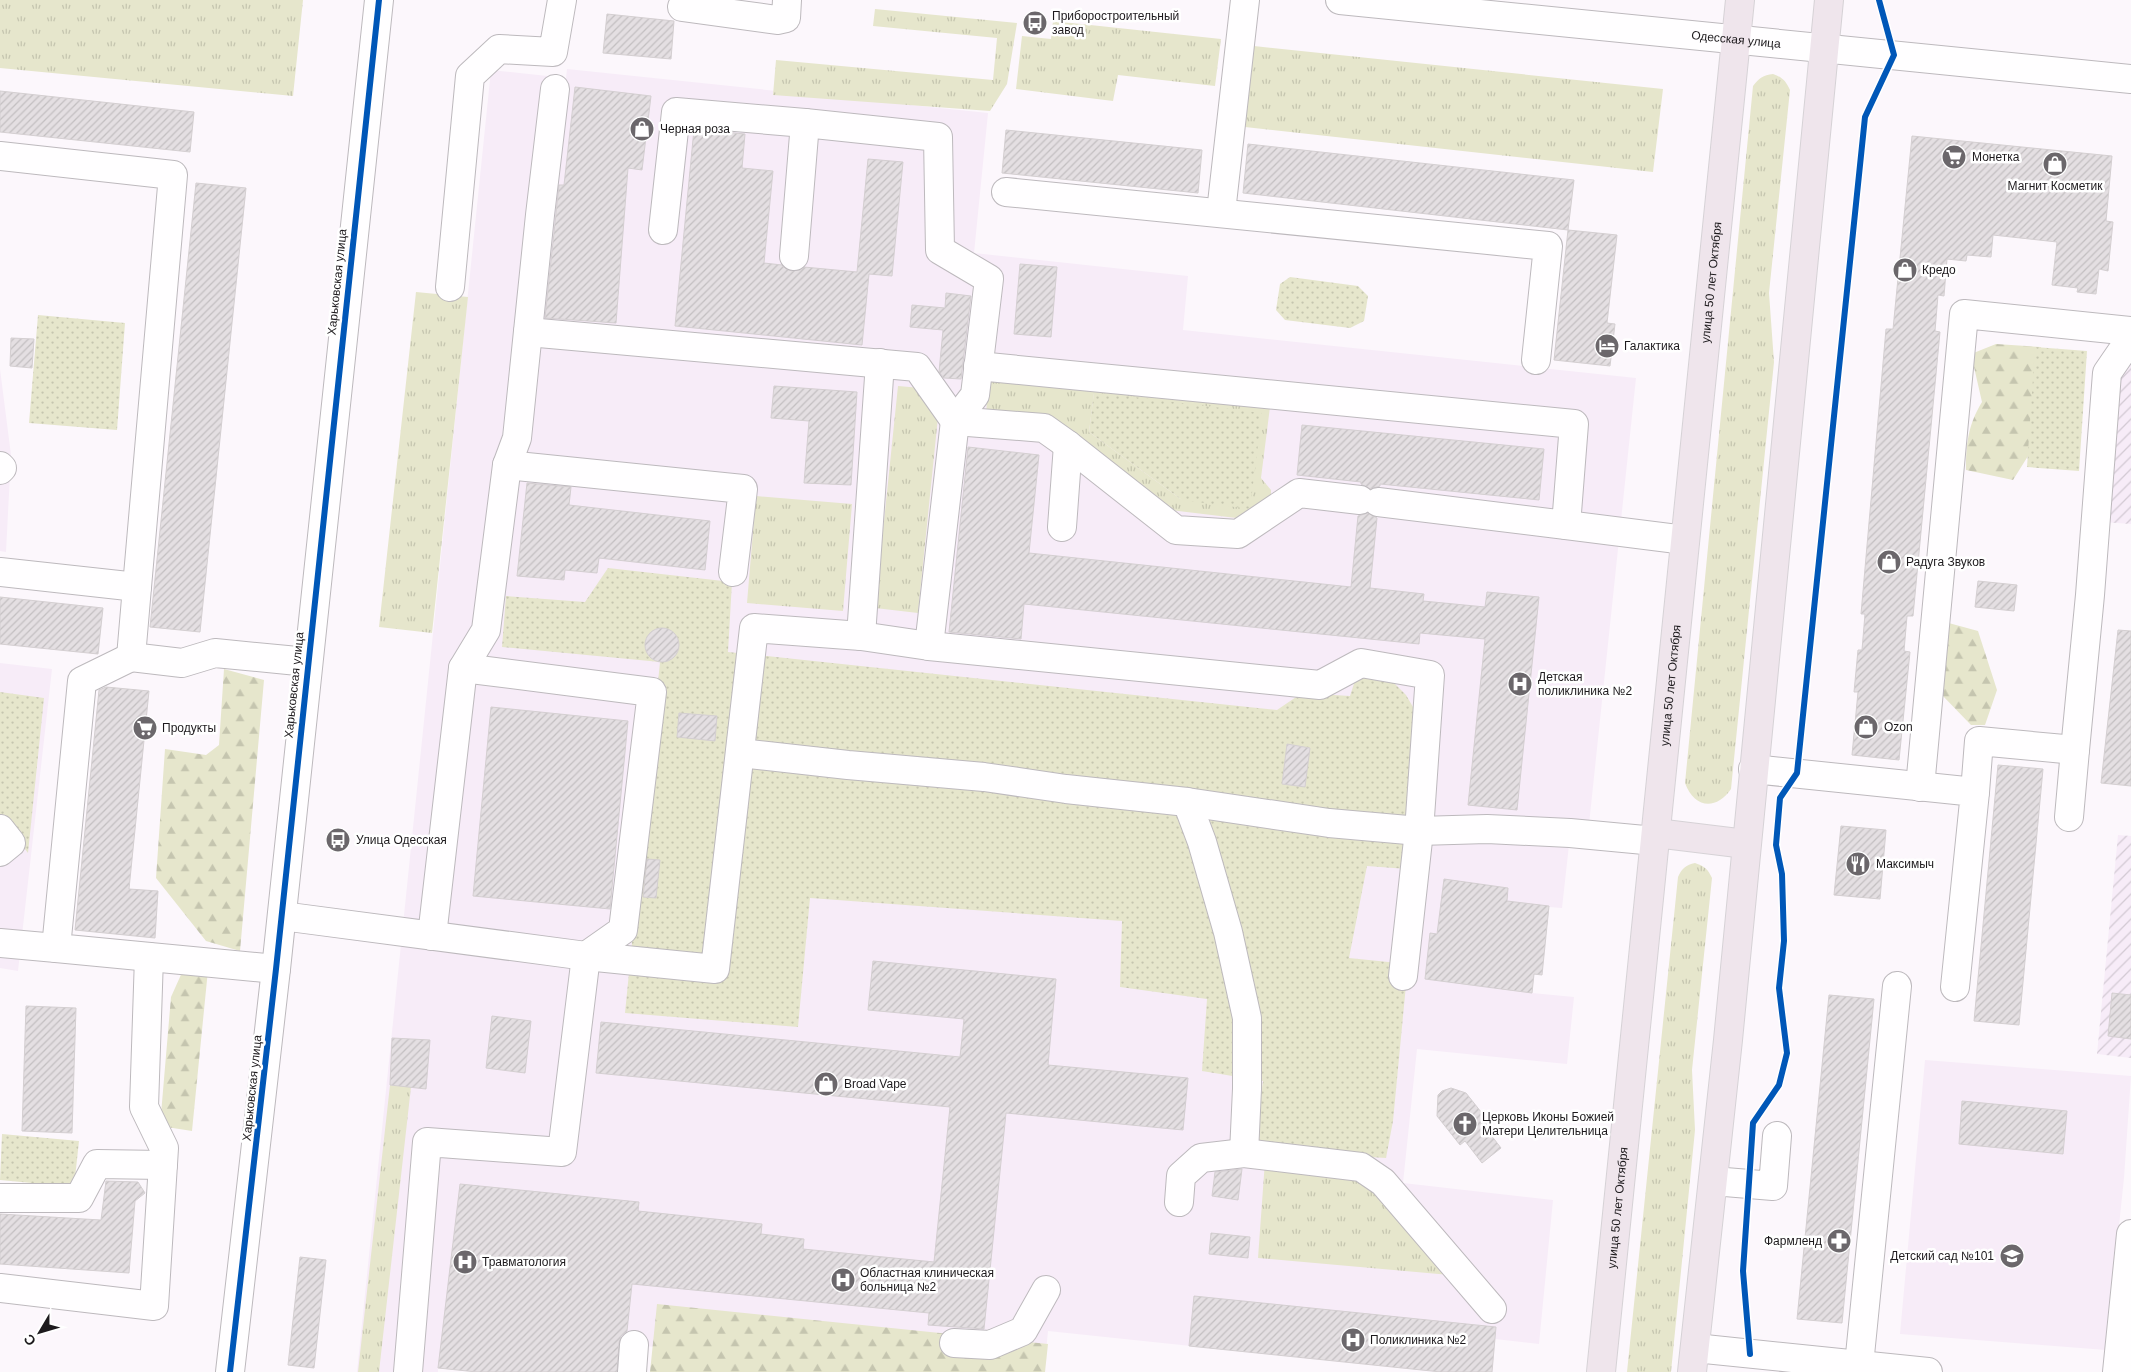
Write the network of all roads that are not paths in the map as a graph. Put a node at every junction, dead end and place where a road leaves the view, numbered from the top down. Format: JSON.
{"nodes":[{"id":1,"x":378,"y":0,"type":"edge"},
{"id":2,"x":562,"y":0,"type":"edge"},
{"id":3,"x":787,"y":0,"type":"edge"},
{"id":4,"x":1245,"y":0,"type":"edge"},
{"id":5,"x":1340,"y":0,"type":"edge"},
{"id":6,"x":1740,"y":0,"type":"edge"},
{"id":7,"x":1829,"y":0,"type":"edge"},
{"id":8,"x":1368,"y":1,"type":"edge"},
{"id":9,"x":682,"y":7,"type":"dead end"},
{"id":10,"x":1736,"y":39,"type":"junction"},
{"id":11,"x":1825,"y":48,"type":"junction"},
{"id":12,"x":2131,"y":79,"type":"edge"},
{"id":13,"x":555,"y":89,"type":"dead end"},
{"id":14,"x":805,"y":122,"type":"junction"},
{"id":15,"x":0,"y":156,"type":"edge"},
{"id":16,"x":1006,"y":192,"type":"dead end"},
{"id":17,"x":1221,"y":212,"type":"junction"},
{"id":18,"x":663,"y":230,"type":"dead end"},
{"id":19,"x":794,"y":256,"type":"dead end"},
{"id":20,"x":450,"y":287,"type":"dead end"},
{"id":21,"x":2131,"y":331,"type":"edge"},
{"id":22,"x":528,"y":332,"type":"junction"},
{"id":23,"x":2131,"y":338,"type":"edge"},
{"id":24,"x":1536,"y":360,"type":"dead end"},
{"id":25,"x":880,"y":363,"type":"junction"},
{"id":26,"x":978,"y":366,"type":"junction"},
{"id":27,"x":955,"y":421,"type":"junction"},
{"id":28,"x":1068,"y":445,"type":"junction"},
{"id":29,"x":507,"y":465,"type":"junction"},
{"id":30,"x":0,"y":466,"type":"edge"},
{"id":31,"x":0,"y":470,"type":"edge"},
{"id":32,"x":1566,"y":525,"type":"junction"},
{"id":33,"x":1062,"y":526,"type":"dead end"},
{"id":34,"x":1686,"y":540,"type":"junction"},
{"id":35,"x":0,"y":572,"type":"edge"},
{"id":36,"x":733,"y":572,"type":"dead end"},
{"id":37,"x":137,"y":587,"type":"junction"},
{"id":38,"x":860,"y":636,"type":"junction"},
{"id":39,"x":929,"y":646,"type":"junction"},
{"id":40,"x":131,"y":657,"type":"junction"},
{"id":41,"x":308,"y":662,"type":"junction"},
{"id":42,"x":463,"y":668,"type":"junction"},
{"id":43,"x":2075,"y":750,"type":"junction"},
{"id":44,"x":740,"y":753,"type":"junction"},
{"id":45,"x":1753,"y":769,"type":"junction"},
{"id":46,"x":1920,"y":786,"type":"junction"},
{"id":47,"x":1975,"y":792,"type":"junction"},
{"id":48,"x":1187,"y":802,"type":"junction"},
{"id":49,"x":2068,"y":817,"type":"dead end"},
{"id":50,"x":0,"y":829,"type":"edge"},
{"id":51,"x":1419,"y":832,"type":"junction"},
{"id":52,"x":1655,"y":837,"type":"junction"},
{"id":53,"x":1746,"y":844,"type":"junction"},
{"id":54,"x":0,"y":852,"type":"edge"},
{"id":55,"x":282,"y":916,"type":"junction"},
{"id":56,"x":432,"y":936,"type":"junction"},
{"id":57,"x":0,"y":944,"type":"edge"},
{"id":58,"x":56,"y":948,"type":"junction"},
{"id":59,"x":586,"y":956,"type":"junction"},
{"id":60,"x":149,"y":957,"type":"junction"},
{"id":61,"x":276,"y":969,"type":"junction"},
{"id":62,"x":1403,"y":976,"type":"dead end"},
{"id":63,"x":1898,"y":986,"type":"dead end"},
{"id":64,"x":1955,"y":987,"type":"dead end"},
{"id":65,"x":1777,"y":1136,"type":"dead end"},
{"id":66,"x":1244,"y":1153,"type":"junction"},
{"id":67,"x":163,"y":1165,"type":"junction"},
{"id":68,"x":1713,"y":1181,"type":"junction"},
{"id":69,"x":0,"y":1198,"type":"edge"},
{"id":70,"x":1179,"y":1202,"type":"dead end"},
{"id":71,"x":2131,"y":1234,"type":"edge"},
{"id":72,"x":0,"y":1288,"type":"edge"},
{"id":73,"x":1046,"y":1290,"type":"dead end"},
{"id":74,"x":1492,"y":1309,"type":"dead end"},
{"id":75,"x":954,"y":1343,"type":"dead end"},
{"id":76,"x":634,"y":1345,"type":"dead end"},
{"id":77,"x":1693,"y":1360,"type":"edge"},
{"id":78,"x":1859,"y":1365,"type":"junction"},
{"id":79,"x":230,"y":1372,"type":"edge"},
{"id":80,"x":408,"y":1372,"type":"edge"},
{"id":81,"x":632,"y":1372,"type":"edge"},
{"id":82,"x":1601,"y":1372,"type":"edge"},
{"id":83,"x":1928,"y":1372,"type":"edge"},
{"id":84,"x":2117,"y":1372,"type":"edge"}],
"edges":[{"from":1,"to":41,"type":"street","name":"Харьковская улица"},
{"from":2,"to":20,"type":"street"},
{"from":3,"to":9,"type":"street"},
{"from":4,"to":17,"type":"street"},
{"from":5,"to":8,"type":"street","name":"Одесская улица"},
{"from":6,"to":10,"type":"main road","name":"улица 50 лет Октября"},
{"from":7,"to":11,"type":"main road"},
{"from":8,"to":10,"type":"street","name":"Одесская улица"},
{"from":10,"to":11,"type":"street","name":"Одесская улица"},
{"from":10,"to":34,"type":"main road","name":"улица 50 лет Октября"},
{"from":11,"to":12,"type":"street","name":"Одесская улица"},
{"from":11,"to":45,"type":"main road"},
{"from":13,"to":22,"type":"street"},
{"from":14,"to":18,"type":"street"},
{"from":14,"to":19,"type":"street"},
{"from":14,"to":26,"type":"street"},
{"from":15,"to":37,"type":"street"},
{"from":16,"to":17,"type":"street"},
{"from":17,"to":24,"type":"street"},
{"from":21,"to":46,"type":"street"},
{"from":22,"to":25,"type":"street"},
{"from":22,"to":29,"type":"street"},
{"from":23,"to":43,"type":"street"},
{"from":25,"to":27,"type":"street"},
{"from":25,"to":38,"type":"street"},
{"from":26,"to":27,"type":"street"},
{"from":26,"to":32,"type":"street"},
{"from":27,"to":28,"type":"street"},
{"from":27,"to":39,"type":"street"},
{"from":28,"to":32,"type":"street"},
{"from":28,"to":33,"type":"street"},
{"from":29,"to":36,"type":"street"},
{"from":29,"to":42,"type":"street"},
{"from":30,"to":31,"type":"street"},
{"from":32,"to":34,"type":"street"},
{"from":34,"to":52,"type":"main road","name":"улица 50 лет Октября"},
{"from":35,"to":37,"type":"street"},
{"from":37,"to":40,"type":"street"},
{"from":38,"to":39,"type":"street"},
{"from":38,"to":44,"type":"street"},
{"from":39,"to":51,"type":"street"},
{"from":40,"to":41,"type":"street"},
{"from":40,"to":58,"type":"street"},
{"from":41,"to":55,"type":"street","name":"Харьковская улица"},
{"from":42,"to":56,"type":"street"},
{"from":42,"to":59,"type":"street"},
{"from":43,"to":47,"type":"street"},
{"from":43,"to":49,"type":"street"},
{"from":44,"to":48,"type":"street"},
{"from":44,"to":59,"type":"street"},
{"from":45,"to":46,"type":"street"},
{"from":45,"to":53,"type":"main road"},
{"from":46,"to":47,"type":"street"},
{"from":47,"to":64,"type":"street"},
{"from":48,"to":51,"type":"street"},
{"from":48,"to":66,"type":"street"},
{"from":50,"to":54,"type":"street"},
{"from":51,"to":52,"type":"street"},
{"from":51,"to":62,"type":"street"},
{"from":52,"to":53,"type":"main road"},
{"from":52,"to":82,"type":"main road","name":"улица 50 лет Октября"},
{"from":53,"to":68,"type":"main road"},
{"from":55,"to":56,"type":"street"},
{"from":55,"to":61,"type":"street","name":"Харьковская улица"},
{"from":56,"to":59,"type":"street"},
{"from":57,"to":58,"type":"street"},
{"from":58,"to":60,"type":"street"},
{"from":59,"to":80,"type":"street"},
{"from":60,"to":61,"type":"street"},
{"from":60,"to":67,"type":"street"},
{"from":61,"to":79,"type":"street","name":"Харьковская улица"},
{"from":63,"to":78,"type":"street"},
{"from":65,"to":68,"type":"street"},
{"from":66,"to":70,"type":"street"},
{"from":66,"to":74,"type":"street"},
{"from":67,"to":69,"type":"street"},
{"from":67,"to":72,"type":"street"},
{"from":68,"to":77,"type":"main road"},
{"from":71,"to":84,"type":"street"},
{"from":73,"to":75,"type":"street"},
{"from":76,"to":81,"type":"street"},
{"from":77,"to":78,"type":"street"},
{"from":78,"to":83,"type":"street"}]}
